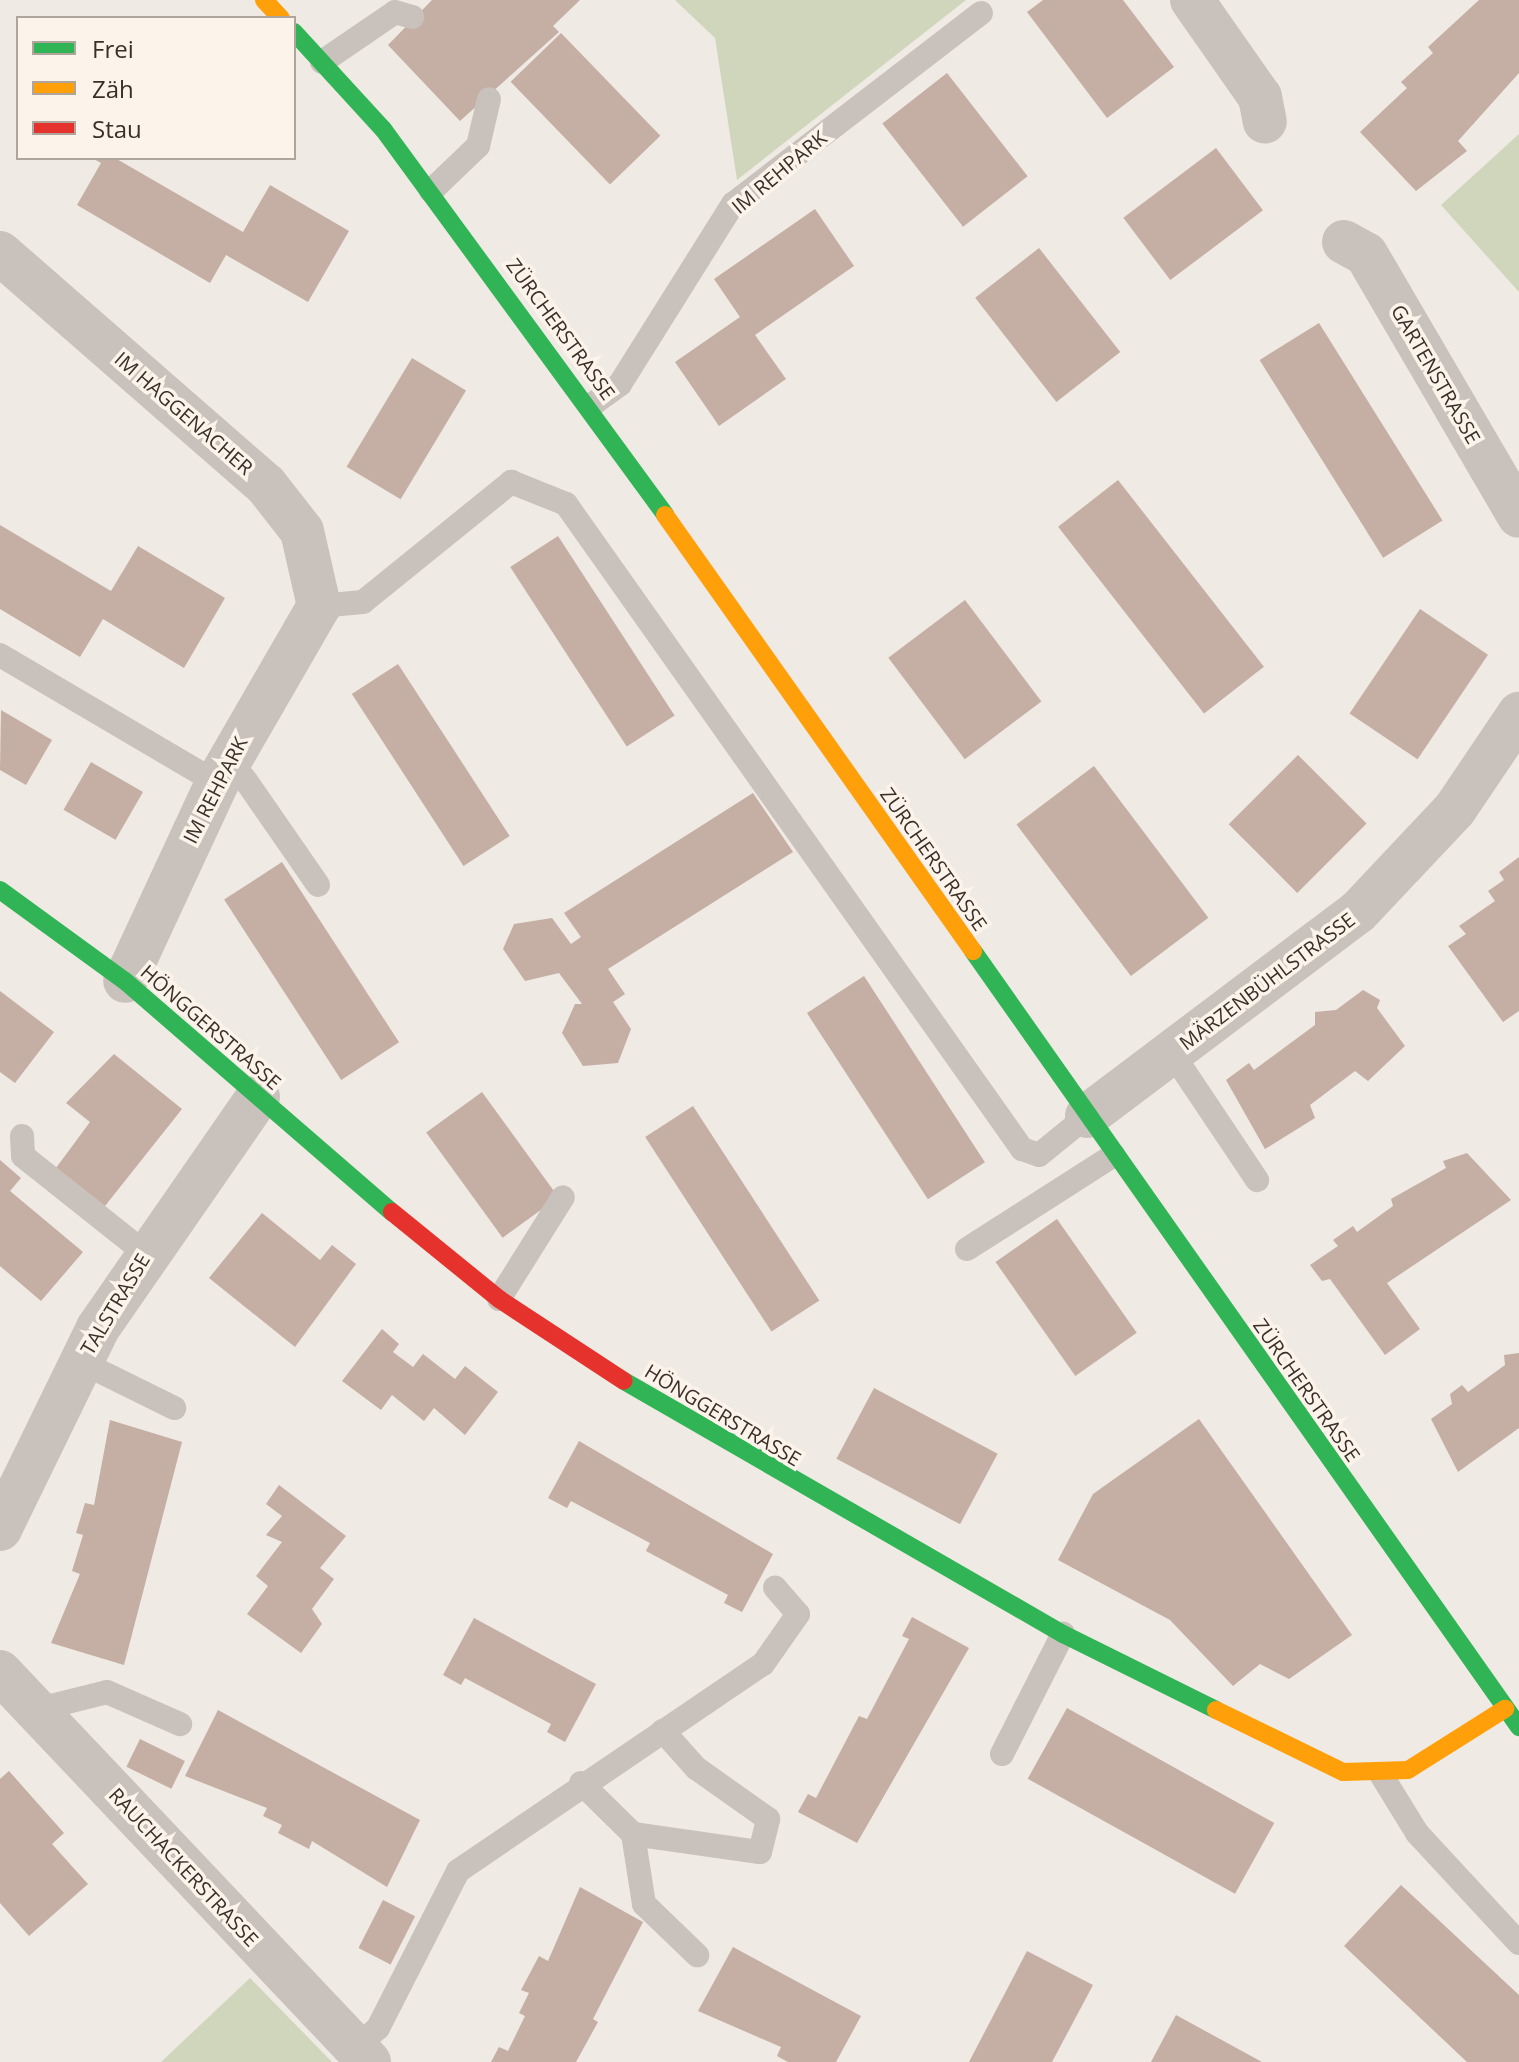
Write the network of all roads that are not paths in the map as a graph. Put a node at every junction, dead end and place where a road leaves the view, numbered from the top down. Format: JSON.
{"nodes":[{"id":1,"x":264,"y":0,"type":"edge"},
{"id":2,"x":1192,"y":0,"type":"edge"},
{"id":3,"x":981,"y":13,"type":"dead end"},
{"id":4,"x":279,"y":16,"type":"edge"},
{"id":5,"x":412,"y":17,"type":"dead end"},
{"id":6,"x":296,"y":34,"type":"edge"},
{"id":7,"x":322,"y":62,"type":"junction"},
{"id":8,"x":489,"y":99,"type":"dead end"},
{"id":9,"x":1265,"y":122,"type":"dead end"},
{"id":10,"x":431,"y":191,"type":"junction"},
{"id":11,"x":1344,"y":242,"type":"dead end"},
{"id":12,"x":0,"y":253,"type":"edge"},
{"id":13,"x":590,"y":406,"type":"junction"},
{"id":14,"x":1519,"y":516,"type":"edge"},
{"id":15,"x":319,"y":606,"type":"junction"},
{"id":16,"x":0,"y":655,"type":"edge"},
{"id":17,"x":1519,"y":714,"type":"edge"},
{"id":18,"x":221,"y":776,"type":"junction"},
{"id":19,"x":318,"y":885,"type":"dead end"},
{"id":20,"x":0,"y":890,"type":"edge"},
{"id":21,"x":125,"y":981,"type":"junction"},
{"id":22,"x":1172,"y":1053,"type":"junction"},
{"id":23,"x":258,"y":1097,"type":"junction"},
{"id":24,"x":1087,"y":1116,"type":"junction"},
{"id":25,"x":22,"y":1136,"type":"dead end"},
{"id":26,"x":1114,"y":1155,"type":"junction"},
{"id":27,"x":1257,"y":1180,"type":"dead end"},
{"id":28,"x":563,"y":1197,"type":"dead end"},
{"id":29,"x":967,"y":1249,"type":"dead end"},
{"id":30,"x":145,"y":1253,"type":"junction"},
{"id":31,"x":499,"y":1299,"type":"junction"},
{"id":32,"x":81,"y":1362,"type":"junction"},
{"id":33,"x":174,"y":1408,"type":"dead end"},
{"id":34,"x":0,"y":1529,"type":"edge"},
{"id":35,"x":775,"y":1588,"type":"dead end"},
{"id":36,"x":1063,"y":1634,"type":"junction"},
{"id":37,"x":0,"y":1672,"type":"edge"},
{"id":38,"x":1505,"y":1709,"type":"junction"},
{"id":39,"x":35,"y":1710,"type":"junction"},
{"id":40,"x":180,"y":1724,"type":"dead end"},
{"id":41,"x":1519,"y":1727,"type":"edge"},
{"id":42,"x":663,"y":1731,"type":"junction"},
{"id":43,"x":1002,"y":1754,"type":"dead end"},
{"id":44,"x":1382,"y":1776,"type":"junction"},
{"id":45,"x":581,"y":1783,"type":"junction"},
{"id":46,"x":633,"y":1834,"type":"junction"},
{"id":47,"x":1519,"y":1943,"type":"edge"},
{"id":48,"x":697,"y":1955,"type":"dead end"},
{"id":49,"x":362,"y":2055,"type":"edge"}],
"edges":[{"from":1,"to":4,"type":"main road"},
{"from":2,"to":9,"type":"street"},
{"from":3,"to":13,"type":"lane","name":"IM REHPARK"},
{"from":5,"to":7,"type":"lane"},
{"from":6,"to":7,"type":"main road","name":"ZÜRCHERSTRASSE"},
{"from":7,"to":10,"type":"main road","name":"ZÜRCHERSTRASSE"},
{"from":8,"to":10,"type":"lane"},
{"from":10,"to":13,"type":"main road","name":"ZÜRCHERSTRASSE"},
{"from":11,"to":14,"type":"street","name":"GARTENSTRASSE"},
{"from":12,"to":15,"type":"street","name":"IM HAGGENACHER"},
{"from":13,"to":24,"type":"main road","name":"ZÜRCHERSTRASSE"},
{"from":15,"to":18,"type":"street","name":"IM REHPARK"},
{"from":15,"to":24,"type":"lane"},
{"from":16,"to":18,"type":"lane"},
{"from":17,"to":22,"type":"street","name":"MÄRZENBÜHLSTRASSE"},
{"from":18,"to":19,"type":"lane"},
{"from":18,"to":21,"type":"street","name":"IM REHPARK"},
{"from":20,"to":21,"type":"main road","name":"HÖNGGERSTRASSE"},
{"from":21,"to":23,"type":"main road","name":"HÖNGGERSTRASSE"},
{"from":22,"to":24,"type":"street","name":"MÄRZENBÜHLSTRASSE"},
{"from":22,"to":27,"type":"lane"},
{"from":23,"to":30,"type":"street","name":"TALSTRASSE"},
{"from":23,"to":31,"type":"main road","name":"HÖNGGERSTRASSE"},
{"from":24,"to":26,"type":"main road","name":"ZÜRCHERSTRASSE"},
{"from":25,"to":30,"type":"lane"},
{"from":26,"to":29,"type":"lane"},
{"from":26,"to":38,"type":"main road","name":"ZÜRCHERSTRASSE"},
{"from":28,"to":31,"type":"lane"},
{"from":30,"to":32,"type":"street","name":"TALSTRASSE"},
{"from":31,"to":36,"type":"main road","name":"HÖNGGERSTRASSE"},
{"from":32,"to":33,"type":"lane"},
{"from":32,"to":34,"type":"street","name":"TALSTRASSE"},
{"from":35,"to":42,"type":"lane"},
{"from":36,"to":43,"type":"lane"},
{"from":36,"to":44,"type":"main road","name":"HÖNGGERSTRASSE"},
{"from":37,"to":39,"type":"street","name":"RAUCHACKERSTRASSE"},
{"from":38,"to":41,"type":"main road","name":"ZÜRCHERSTRASSE"},
{"from":38,"to":44,"type":"main road","name":"HÖNGGERSTRASSE"},
{"from":39,"to":40,"type":"lane"},
{"from":39,"to":49,"type":"street","name":"RAUCHACKERSTRASSE"},
{"from":42,"to":45,"type":"lane"},
{"from":42,"to":46,"type":"lane"},
{"from":44,"to":47,"type":"lane"},
{"from":45,"to":46,"type":"lane"},
{"from":45,"to":49,"type":"lane"},
{"from":46,"to":48,"type":"lane"}]}
